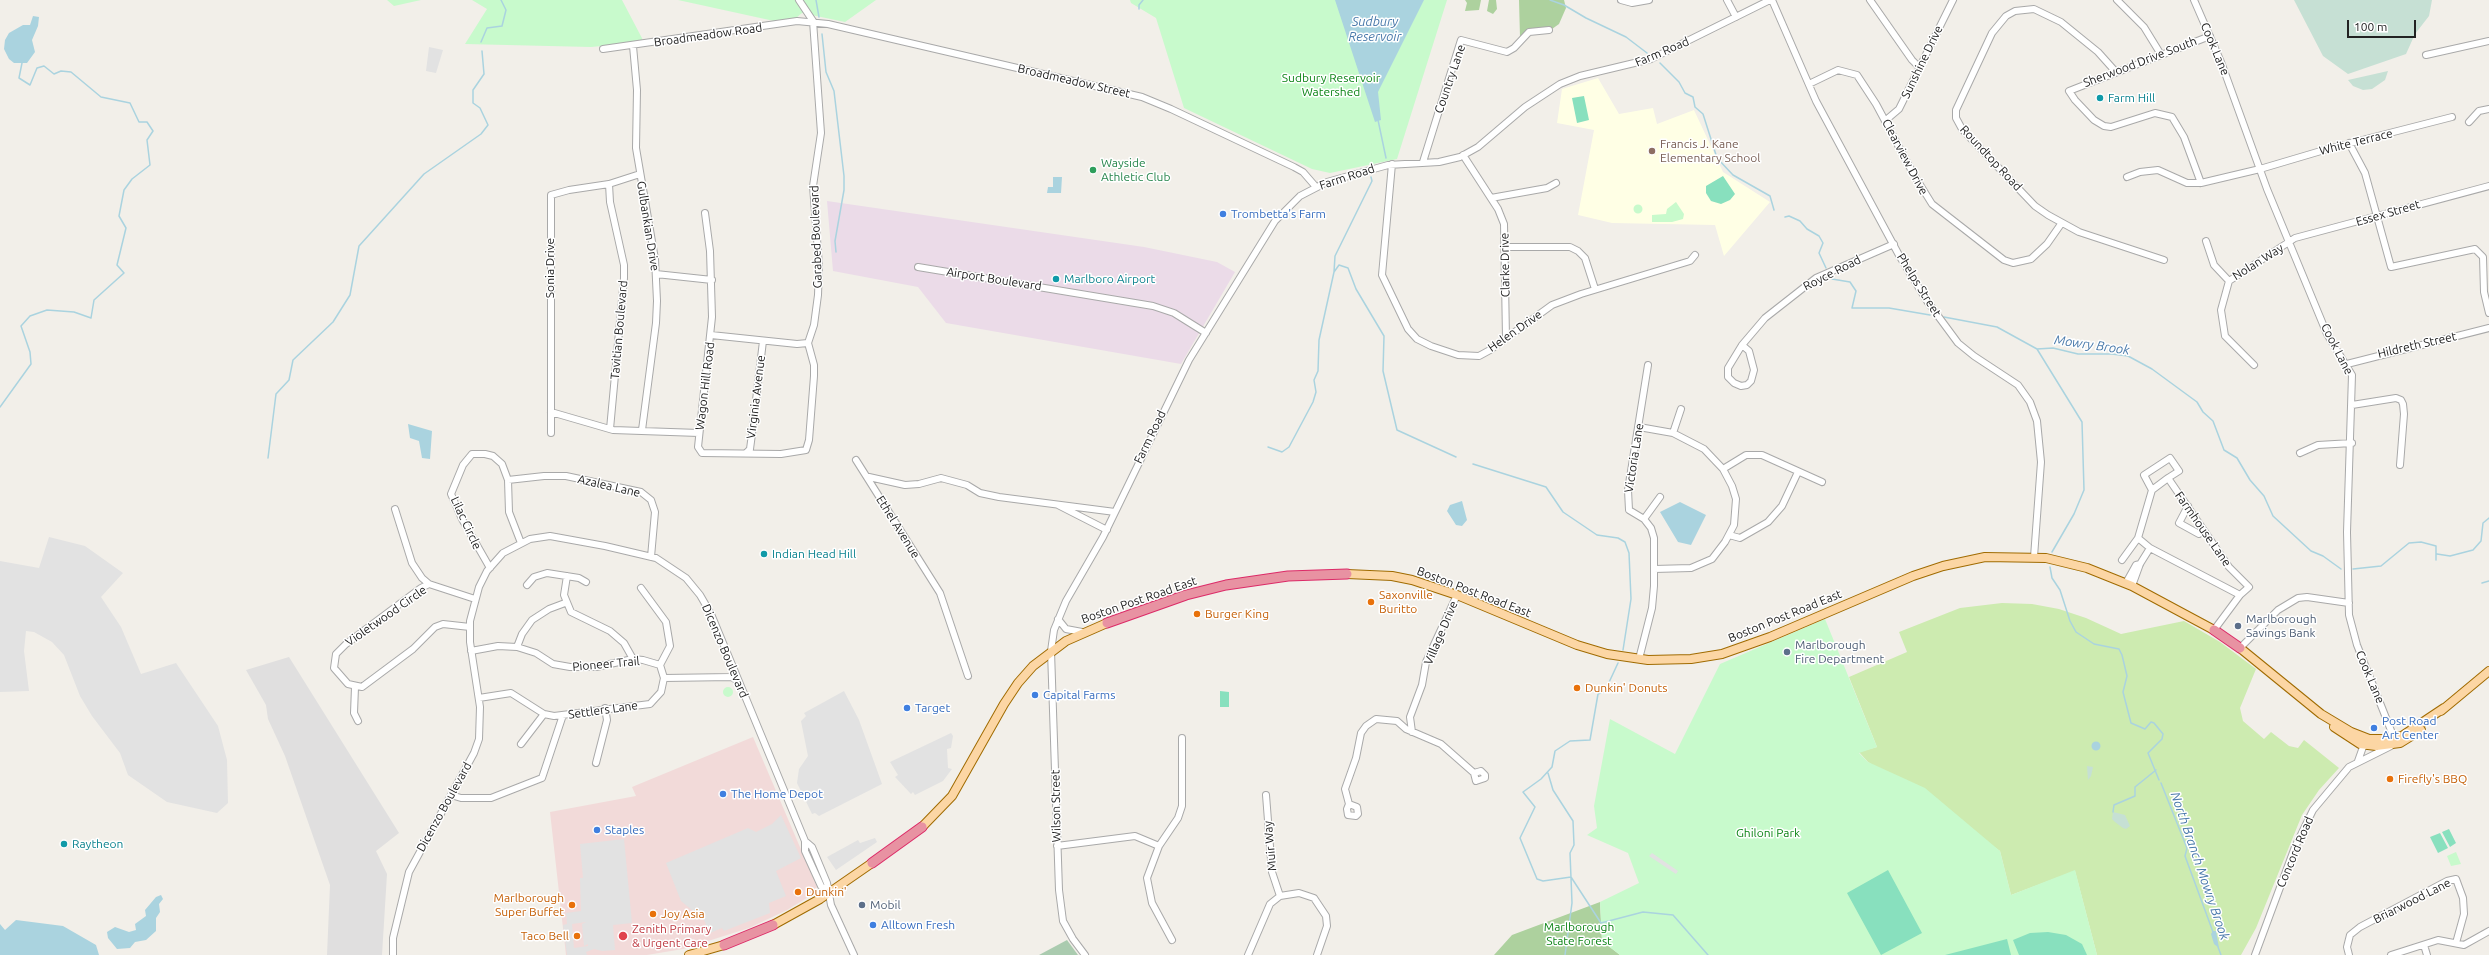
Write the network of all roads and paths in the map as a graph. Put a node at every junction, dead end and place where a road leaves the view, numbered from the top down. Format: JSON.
{"nodes":[{"id":1,"x":799,"y":0,"type":"edge"},
{"id":2,"x":1622,"y":0,"type":"edge"},
{"id":3,"x":1649,"y":0,"type":"edge"},
{"id":4,"x":1727,"y":0,"type":"edge"},
{"id":5,"x":1771,"y":0,"type":"edge"},
{"id":6,"x":1870,"y":0,"type":"edge"},
{"id":7,"x":1952,"y":0,"type":"edge"},
{"id":8,"x":2117,"y":0,"type":"edge"},
{"id":9,"x":2194,"y":0,"type":"edge"},
{"id":10,"x":1736,"y":17,"type":"junction"},
{"id":11,"x":813,"y":21,"type":"junction"},
{"id":12,"x":1549,"y":30,"type":"dead end"},
{"id":13,"x":2210,"y":36,"type":"junction"},
{"id":14,"x":2489,"y":41,"type":"edge"},
{"id":15,"x":633,"y":46,"type":"junction"},
{"id":16,"x":603,"y":49,"type":"dead end"},
{"id":17,"x":2160,"y":53,"type":"junction"},
{"id":18,"x":2426,"y":55,"type":"dead end"},
{"id":19,"x":1920,"y":68,"type":"junction"},
{"id":20,"x":2114,"y":71,"type":"junction"},
{"id":21,"x":1809,"y":84,"type":"junction"},
{"id":22,"x":2489,"y":108,"type":"edge"},
{"id":23,"x":2452,"y":117,"type":"dead end"},
{"id":24,"x":1886,"y":120,"type":"junction"},
{"id":25,"x":2468,"y":122,"type":"dead end"},
{"id":26,"x":2349,"y":144,"type":"junction"},
{"id":27,"x":1463,"y":155,"type":"junction"},
{"id":28,"x":1423,"y":162,"type":"junction"},
{"id":29,"x":1392,"y":164,"type":"junction"},
{"id":30,"x":2260,"y":169,"type":"junction"},
{"id":31,"x":640,"y":174,"type":"junction"},
{"id":32,"x":2127,"y":177,"type":"dead end"},
{"id":33,"x":2201,"y":183,"type":"junction"},
{"id":34,"x":609,"y":184,"type":"junction"},
{"id":35,"x":1556,"y":184,"type":"dead end"},
{"id":36,"x":2489,"y":186,"type":"edge"},
{"id":37,"x":1316,"y":187,"type":"junction"},
{"id":38,"x":1491,"y":198,"type":"junction"},
{"id":39,"x":705,"y":213,"type":"dead end"},
{"id":40,"x":2378,"y":216,"type":"junction"},
{"id":41,"x":2061,"y":224,"type":"junction"},
{"id":42,"x":2206,"y":241,"type":"dead end"},
{"id":43,"x":2290,"y":242,"type":"junction"},
{"id":44,"x":1894,"y":244,"type":"junction"},
{"id":45,"x":1505,"y":247,"type":"junction"},
{"id":46,"x":1695,"y":255,"type":"dead end"},
{"id":47,"x":2164,"y":260,"type":"dead end"},
{"id":48,"x":918,"y":267,"type":"dead end"},
{"id":49,"x":656,"y":274,"type":"junction"},
{"id":50,"x":712,"y":280,"type":"junction"},
{"id":51,"x":2228,"y":281,"type":"junction"},
{"id":52,"x":1595,"y":289,"type":"junction"},
{"id":53,"x":2489,"y":313,"type":"edge"},
{"id":54,"x":2489,"y":328,"type":"edge"},
{"id":55,"x":1206,"y":333,"type":"junction"},
{"id":56,"x":711,"y":335,"type":"junction"},
{"id":57,"x":1506,"y":338,"type":"junction"},
{"id":58,"x":763,"y":341,"type":"junction"},
{"id":59,"x":808,"y":342,"type":"junction"},
{"id":60,"x":1742,"y":345,"type":"junction"},
{"id":61,"x":2347,"y":364,"type":"junction"},
{"id":62,"x":1648,"y":365,"type":"dead end"},
{"id":63,"x":2254,"y":365,"type":"dead end"},
{"id":64,"x":2352,"y":405,"type":"junction"},
{"id":65,"x":1681,"y":409,"type":"dead end"},
{"id":66,"x":551,"y":412,"type":"junction"},
{"id":67,"x":1639,"y":427,"type":"junction"},
{"id":68,"x":610,"y":429,"type":"junction"},
{"id":69,"x":642,"y":430,"type":"junction"},
{"id":70,"x":550,"y":433,"type":"dead end"},
{"id":71,"x":699,"y":433,"type":"junction"},
{"id":72,"x":1673,"y":433,"type":"junction"},
{"id":73,"x":2352,"y":443,"type":"junction"},
{"id":74,"x":747,"y":452,"type":"junction"},
{"id":75,"x":2300,"y":453,"type":"dead end"},
{"id":76,"x":856,"y":460,"type":"dead end"},
{"id":77,"x":2400,"y":465,"type":"dead end"},
{"id":78,"x":1723,"y":469,"type":"junction"},
{"id":79,"x":1798,"y":472,"type":"junction"},
{"id":80,"x":868,"y":477,"type":"junction"},
{"id":81,"x":2168,"y":478,"type":"junction"},
{"id":82,"x":508,"y":480,"type":"junction"},
{"id":83,"x":1822,"y":482,"type":"dead end"},
{"id":84,"x":2152,"y":490,"type":"junction"},
{"id":85,"x":1660,"y":497,"type":"dead end"},
{"id":86,"x":1055,"y":504,"type":"junction"},
{"id":87,"x":2188,"y":506,"type":"junction"},
{"id":88,"x":395,"y":510,"type":"dead end"},
{"id":89,"x":1115,"y":512,"type":"junction"},
{"id":90,"x":1644,"y":519,"type":"junction"},
{"id":91,"x":2204,"y":529,"type":"junction"},
{"id":92,"x":1107,"y":530,"type":"junction"},
{"id":93,"x":1729,"y":535,"type":"junction"},
{"id":94,"x":2138,"y":538,"type":"junction"},
{"id":95,"x":521,"y":543,"type":"junction"},
{"id":96,"x":2150,"y":548,"type":"junction"},
{"id":97,"x":651,"y":557,"type":"junction"},
{"id":98,"x":2034,"y":557,"type":"junction"},
{"id":99,"x":2122,"y":560,"type":"dead end"},
{"id":100,"x":490,"y":568,"type":"junction"},
{"id":101,"x":1654,"y":570,"type":"junction"},
{"id":102,"x":1347,"y":574,"type":"joint"},
{"id":103,"x":567,"y":576,"type":"junction"},
{"id":104,"x":586,"y":582,"type":"dead end"},
{"id":105,"x":429,"y":584,"type":"junction"},
{"id":106,"x":2129,"y":584,"type":"junction"},
{"id":107,"x":527,"y":585,"type":"dead end"},
{"id":108,"x":641,"y":588,"type":"dead end"},
{"id":109,"x":2240,"y":595,"type":"junction"},
{"id":110,"x":1457,"y":596,"type":"junction"},
{"id":111,"x":475,"y":599,"type":"junction"},
{"id":112,"x":565,"y":602,"type":"junction"},
{"id":113,"x":2349,"y":603,"type":"junction"},
{"id":114,"x":1058,"y":619,"type":"junction"},
{"id":115,"x":1107,"y":623,"type":"joint"},
{"id":116,"x":470,"y":627,"type":"junction"},
{"id":117,"x":2214,"y":630,"type":"junction"},
{"id":118,"x":1082,"y":632,"type":"junction"},
{"id":119,"x":518,"y":647,"type":"junction"},
{"id":120,"x":2240,"y":648,"type":"junction"},
{"id":121,"x":471,"y":651,"type":"junction"},
{"id":122,"x":1051,"y":651,"type":"junction"},
{"id":123,"x":1639,"y":659,"type":"junction"},
{"id":124,"x":633,"y":660,"type":"junction"},
{"id":125,"x":660,"y":665,"type":"junction"},
{"id":126,"x":2489,"y":671,"type":"edge"},
{"id":127,"x":2489,"y":674,"type":"edge"},
{"id":128,"x":968,"y":676,"type":"dead end"},
{"id":129,"x":664,"y":678,"type":"junction"},
{"id":130,"x":2478,"y":679,"type":"junction"},
{"id":131,"x":739,"y":682,"type":"junction"},
{"id":132,"x":355,"y":687,"type":"junction"},
{"id":133,"x":479,"y":698,"type":"junction"},
{"id":134,"x":605,"y":708,"type":"junction"},
{"id":135,"x":544,"y":714,"type":"junction"},
{"id":136,"x":563,"y":715,"type":"junction"},
{"id":137,"x":1410,"y":717,"type":"junction"},
{"id":138,"x":358,"y":721,"type":"dead end"},
{"id":139,"x":1397,"y":721,"type":"junction"},
{"id":140,"x":1412,"y":732,"type":"junction"},
{"id":141,"x":1182,"y":738,"type":"dead end"},
{"id":142,"x":2397,"y":740,"type":"junction"},
{"id":143,"x":2368,"y":742,"type":"junction"},
{"id":144,"x":521,"y":744,"type":"dead end"},
{"id":145,"x":2367,"y":757,"type":"junction"},
{"id":146,"x":2358,"y":761,"type":"junction"},
{"id":147,"x":596,"y":763,"type":"dead end"},
{"id":148,"x":1474,"y":773,"type":"dead end"},
{"id":149,"x":451,"y":795,"type":"junction"},
{"id":150,"x":1266,"y":795,"type":"dead end"},
{"id":151,"x":1349,"y":804,"type":"dead end"},
{"id":152,"x":922,"y":827,"type":"joint"},
{"id":153,"x":1057,"y":846,"type":"junction"},
{"id":154,"x":1159,"y":846,"type":"junction"},
{"id":155,"x":872,"y":863,"type":"joint"},
{"id":156,"x":828,"y":894,"type":"junction"},
{"id":157,"x":1280,"y":896,"type":"junction"},
{"id":158,"x":773,"y":925,"type":"joint"},
{"id":159,"x":2489,"y":931,"type":"edge"},
{"id":160,"x":1172,"y":940,"type":"dead end"},
{"id":161,"x":2456,"y":943,"type":"junction"},
{"id":162,"x":724,"y":945,"type":"joint"},
{"id":163,"x":2424,"y":945,"type":"junction"},
{"id":164,"x":2400,"y":954,"type":"edge"},
{"id":165,"x":392,"y":955,"type":"edge"},
{"id":166,"x":689,"y":955,"type":"edge"},
{"id":167,"x":854,"y":955,"type":"edge"},
{"id":168,"x":1085,"y":955,"type":"edge"},
{"id":169,"x":1248,"y":955,"type":"edge"},
{"id":170,"x":1317,"y":955,"type":"edge"},
{"id":171,"x":2255,"y":955,"type":"edge"},
{"id":172,"x":2349,"y":955,"type":"edge"},
{"id":173,"x":2391,"y":955,"type":"edge"},
{"id":174,"x":2427,"y":955,"type":"edge"}],
"edges":[{"from":1,"to":11,"type":"street"},
{"from":2,"to":3,"type":"street"},
{"from":4,"to":10,"type":"street"},
{"from":5,"to":10,"type":"street","name":"Farm Road"},
{"from":5,"to":21,"type":"street","name":"Phelps Street"},
{"from":6,"to":19,"type":"street"},
{"from":7,"to":19,"type":"street","name":"Sunshine Drive"},
{"from":8,"to":17,"type":"street"},
{"from":9,"to":13,"type":"street","name":"Cook Lane"},
{"from":10,"to":27,"type":"street","name":"Farm Road"},
{"from":11,"to":15,"type":"street","name":"Broadmeadow Road"},
{"from":11,"to":37,"type":"street","name":"Broadmeadow Street"},
{"from":11,"to":59,"type":"street","name":"Garabed Boulevard"},
{"from":12,"to":28,"type":"street","name":"Country Lane"},
{"from":13,"to":17,"type":"street","name":"Sherwood Drive South"},
{"from":13,"to":30,"type":"street","name":"Cook Lane"},
{"from":14,"to":18,"type":"street"},
{"from":15,"to":16,"type":"street","name":"Broadmeadow Road"},
{"from":15,"to":31,"type":"street","name":"Gulbankian Drive"},
{"from":17,"to":20,"type":"street","name":"Sherwood Drive South"},
{"from":19,"to":24,"type":"street","name":"Sunshine Drive"},
{"from":20,"to":33,"type":"street","name":"Sherwood Drive South"},
{"from":20,"to":41,"type":"street","name":"Roundtop Road"},
{"from":21,"to":24,"type":"street","name":"Clearview Drive"},
{"from":21,"to":44,"type":"street","name":"Phelps Street"},
{"from":22,"to":25,"type":"street"},
{"from":23,"to":26,"type":"street","name":"White Terrace"},
{"from":24,"to":41,"type":"street","name":"Clearview Drive"},
{"from":26,"to":30,"type":"street","name":"White Terrace"},
{"from":26,"to":40,"type":"street"},
{"from":27,"to":28,"type":"street","name":"Farm Road"},
{"from":27,"to":38,"type":"street","name":"Clarke Drive"},
{"from":28,"to":29,"type":"street","name":"Farm Road"},
{"from":29,"to":37,"type":"street","name":"Farm Road"},
{"from":29,"to":57,"type":"street","name":"Helen Drive"},
{"from":30,"to":33,"type":"street","name":"White Terrace"},
{"from":30,"to":43,"type":"street","name":"Cook Lane"},
{"from":31,"to":34,"type":"street","name":"Sonia Drive"},
{"from":31,"to":49,"type":"street","name":"Gulbankian Drive"},
{"from":32,"to":33,"type":"street"},
{"from":34,"to":66,"type":"street","name":"Sonia Drive"},
{"from":34,"to":68,"type":"street","name":"Tavitian Boulevard"},
{"from":35,"to":38,"type":"street"},
{"from":36,"to":40,"type":"street","name":"Essex Street"},
{"from":37,"to":55,"type":"street","name":"Farm Road"},
{"from":38,"to":45,"type":"street","name":"Clarke Drive"},
{"from":39,"to":50,"type":"street","name":"Wagon Hill Road"},
{"from":40,"to":43,"type":"street","name":"Essex Street"},
{"from":40,"to":53,"type":"street"},
{"from":41,"to":47,"type":"street","name":"Roundtop Road"},
{"from":42,"to":51,"type":"street"},
{"from":43,"to":51,"type":"street","name":"Nolan Way"},
{"from":43,"to":61,"type":"street","name":"Cook Lane"},
{"from":44,"to":60,"type":"street","name":"Royce Road"},
{"from":44,"to":98,"type":"street","name":"Phelps Street"},
{"from":45,"to":52,"type":"street"},
{"from":45,"to":57,"type":"street","name":"Clarke Drive"},
{"from":46,"to":52,"type":"street","name":"Helen Drive"},
{"from":48,"to":55,"type":"street","name":"Airport Boulevard"},
{"from":49,"to":50,"type":"street"},
{"from":49,"to":69,"type":"street","name":"Gulbankian Drive"},
{"from":50,"to":56,"type":"street","name":"Wagon Hill Road"},
{"from":51,"to":63,"type":"street","name":"Nolan Way"},
{"from":52,"to":57,"type":"street","name":"Helen Drive"},
{"from":54,"to":61,"type":"street","name":"Hildreth Street"},
{"from":55,"to":89,"type":"street","name":"Farm Road"},
{"from":56,"to":58,"type":"street"},
{"from":56,"to":71,"type":"street","name":"Wagon Hill Road"},
{"from":58,"to":59,"type":"street"},
{"from":58,"to":74,"type":"street","name":"Virginia Avenue"},
{"from":59,"to":74,"type":"street","name":"Wagon Hill Road"},
{"from":60,"to":60,"type":"street","name":"Royce Road"},
{"from":61,"to":64,"type":"street","name":"Cook Lane"},
{"from":62,"to":67,"type":"street","name":"Victoria Lane"},
{"from":64,"to":73,"type":"street","name":"Cook Lane"},
{"from":64,"to":77,"type":"street"},
{"from":65,"to":72,"type":"street"},
{"from":66,"to":68,"type":"street"},
{"from":66,"to":70,"type":"street","name":"Sonia Drive"},
{"from":67,"to":72,"type":"street"},
{"from":67,"to":90,"type":"street","name":"Victoria Lane"},
{"from":68,"to":69,"type":"street"},
{"from":69,"to":71,"type":"street"},
{"from":71,"to":74,"type":"street","name":"Wagon Hill Road"},
{"from":72,"to":78,"type":"street"},
{"from":73,"to":75,"type":"street"},
{"from":73,"to":113,"type":"street","name":"Cook Lane"},
{"from":76,"to":80,"type":"street","name":"Ethel Avenue"},
{"from":78,"to":79,"type":"street"},
{"from":78,"to":93,"type":"street"},
{"from":79,"to":83,"type":"street"},
{"from":79,"to":93,"type":"street"},
{"from":80,"to":86,"type":"street"},
{"from":80,"to":128,"type":"street","name":"Ethel Avenue"},
{"from":81,"to":84,"type":"street"},
{"from":81,"to":84,"type":"street","name":"Farmhouse Lane"},
{"from":81,"to":87,"type":"street","name":"Farmhouse Lane"},
{"from":82,"to":95,"type":"street","name":"Lilac Circle"},
{"from":82,"to":97,"type":"street","name":"Azalea Lane"},
{"from":82,"to":100,"type":"street","name":"Lilac Circle"},
{"from":84,"to":94,"type":"street"},
{"from":85,"to":90,"type":"street"},
{"from":86,"to":89,"type":"street"},
{"from":86,"to":92,"type":"street"},
{"from":87,"to":91,"type":"street","name":"Farmhouse Lane"},
{"from":87,"to":91,"type":"street"},
{"from":88,"to":105,"type":"street"},
{"from":89,"to":92,"type":"street","name":"Farm Road"},
{"from":90,"to":101,"type":"street","name":"Victoria Lane"},
{"from":91,"to":109,"type":"street","name":"Farmhouse Lane"},
{"from":92,"to":114,"type":"street","name":"Farm Road"},
{"from":93,"to":101,"type":"street"},
{"from":94,"to":96,"type":"street","name":"Farmhouse Lane"},
{"from":94,"to":99,"type":"street"},
{"from":95,"to":97,"type":"street","name":"Dicenzo Boulevard"},
{"from":95,"to":100,"type":"street","name":"Dicenzo Boulevard"},
{"from":96,"to":106,"type":"street"},
{"from":96,"to":109,"type":"street","name":"Farmhouse Lane"},
{"from":97,"to":131,"type":"street","name":"Dicenzo Boulevard"},
{"from":98,"to":106,"type":"main road","name":"Boston Post Road East"},
{"from":98,"to":123,"type":"main road","name":"Boston Post Road East"},
{"from":100,"to":111,"type":"street","name":"Dicenzo Boulevard"},
{"from":101,"to":123,"type":"street","name":"Victoria Lane"},
{"from":102,"to":110,"type":"main road","name":"Boston Post Road East"},
{"from":102,"to":115,"type":"highway","name":"Boston Post Road East"},
{"from":103,"to":104,"type":"street"},
{"from":103,"to":107,"type":"street"},
{"from":103,"to":112,"type":"street"},
{"from":105,"to":111,"type":"street","name":"Violetwood Circle"},
{"from":105,"to":132,"type":"street","name":"Violetwood Circle"},
{"from":106,"to":117,"type":"main road","name":"Boston Post Road East"},
{"from":108,"to":125,"type":"street"},
{"from":109,"to":117,"type":"street"},
{"from":110,"to":123,"type":"main road","name":"Boston Post Road East"},
{"from":110,"to":137,"type":"street","name":"Village Drive"},
{"from":111,"to":116,"type":"street","name":"Dicenzo Boulevard"},
{"from":112,"to":119,"type":"street"},
{"from":112,"to":124,"type":"street"},
{"from":113,"to":120,"type":"street"},
{"from":113,"to":142,"type":"street","name":"Cook Lane"},
{"from":114,"to":118,"type":"street"},
{"from":114,"to":122,"type":"street","name":"Farm Road"},
{"from":115,"to":118,"type":"main road","name":"Boston Post Road East"},
{"from":116,"to":121,"type":"street","name":"Dicenzo Boulevard"},
{"from":116,"to":132,"type":"street"},
{"from":117,"to":120,"type":"highway","name":"Boston Post Road East"},
{"from":118,"to":122,"type":"main road","name":"Boston Post Road East"},
{"from":119,"to":121,"type":"street","name":"Pioneer Trail"},
{"from":119,"to":124,"type":"street","name":"Pioneer Trail"},
{"from":120,"to":143,"type":"main road","name":"Boston Post Road East"},
{"from":121,"to":133,"type":"street","name":"Dicenzo Boulevard"},
{"from":122,"to":152,"type":"main road","name":"Boston Post Road East"},
{"from":122,"to":153,"type":"street","name":"Wilson Street"},
{"from":124,"to":125,"type":"street","name":"Pioneer Trail"},
{"from":125,"to":129,"type":"street"},
{"from":126,"to":130,"type":"main road"},
{"from":127,"to":130,"type":"street"},
{"from":129,"to":131,"type":"street"},
{"from":129,"to":134,"type":"street","name":"Settlers Lane"},
{"from":130,"to":142,"type":"main road"},
{"from":131,"to":156,"type":"street","name":"Dicenzo Boulevard"},
{"from":132,"to":138,"type":"street"},
{"from":133,"to":135,"type":"street"},
{"from":133,"to":149,"type":"street","name":"Dicenzo Boulevard"},
{"from":134,"to":136,"type":"street","name":"Settlers Lane"},
{"from":134,"to":147,"type":"street"},
{"from":135,"to":136,"type":"street","name":"Settlers Lane"},
{"from":135,"to":144,"type":"street"},
{"from":136,"to":149,"type":"street"},
{"from":137,"to":139,"type":"street"},
{"from":137,"to":140,"type":"street","name":"Village Drive"},
{"from":139,"to":140,"type":"street"},
{"from":139,"to":151,"type":"street"},
{"from":140,"to":148,"type":"street"},
{"from":141,"to":154,"type":"street"},
{"from":142,"to":143,"type":"main road"},
{"from":142,"to":145,"type":"street","name":"Concord Road"},
{"from":143,"to":145,"type":"street"},
{"from":143,"to":146,"type":"street"},
{"from":145,"to":146,"type":"street","name":"Concord Road"},
{"from":146,"to":171,"type":"street","name":"Concord Road"},
{"from":149,"to":165,"type":"street","name":"Dicenzo Boulevard"},
{"from":150,"to":157,"type":"street","name":"Muir Way"},
{"from":152,"to":155,"type":"highway","name":"Boston Post Road East"},
{"from":153,"to":154,"type":"street"},
{"from":153,"to":168,"type":"street","name":"Wilson Street"},
{"from":154,"to":160,"type":"street"},
{"from":155,"to":156,"type":"main road","name":"Boston Post Road East"},
{"from":156,"to":158,"type":"main road","name":"Boston Post Road East"},
{"from":156,"to":167,"type":"street","name":"Dicenzo Boulevard"},
{"from":157,"to":169,"type":"street"},
{"from":157,"to":170,"type":"street"},
{"from":158,"to":162,"type":"highway","name":"Boston Post Road East"},
{"from":159,"to":161,"type":"street"},
{"from":161,"to":163,"type":"street"},
{"from":161,"to":172,"type":"street","name":"Briarwood Lane"},
{"from":162,"to":166,"type":"main road","name":"Boston Post Road East"},
{"from":163,"to":164,"type":"street"},
{"from":163,"to":174,"type":"street"},
{"from":164,"to":173,"type":"street"}]}
